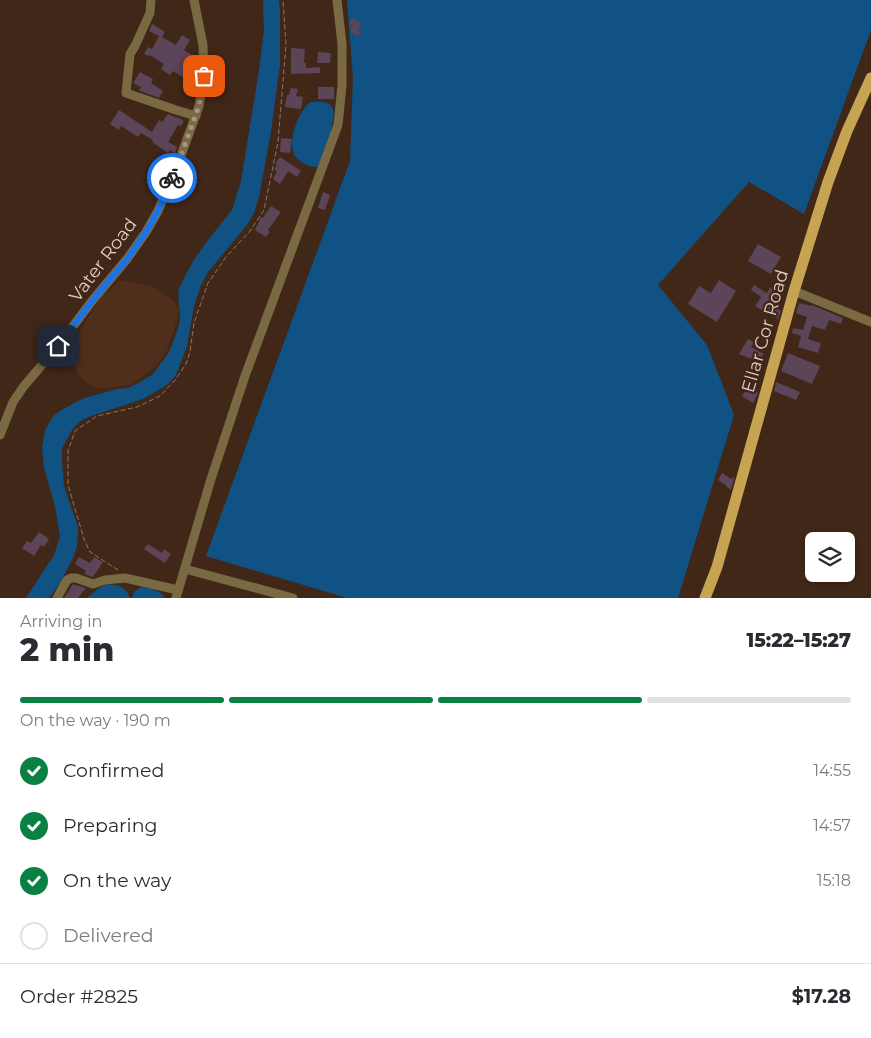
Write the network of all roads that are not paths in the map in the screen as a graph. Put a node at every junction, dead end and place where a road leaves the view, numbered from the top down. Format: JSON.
{"nodes":[{"id":1,"x":151,"y":0,"type":"edge"},
{"id":2,"x":194,"y":0,"type":"edge"},
{"id":3,"x":337,"y":0,"type":"edge"},
{"id":4,"x":871,"y":78,"type":"edge"},
{"id":5,"x":196,"y":116,"type":"junction"},
{"id":6,"x":794,"y":292,"type":"junction"},
{"id":7,"x":871,"y":322,"type":"edge"},
{"id":8,"x":0,"y":435,"type":"edge"},
{"id":9,"x":185,"y":569,"type":"junction"},
{"id":10,"x":177,"y":594,"type":"edge"},
{"id":11,"x":57,"y":598,"type":"edge"},
{"id":12,"x":294,"y":598,"type":"edge"},
{"id":13,"x":705,"y":598,"type":"edge"}],
"edges":[{"from":1,"to":5,"type":"street"},
{"from":2,"to":5,"type":"street","name":"Vater Road"},
{"from":3,"to":9,"type":"street"},
{"from":4,"to":6,"type":"main road","name":"Ellar Cor Road"},
{"from":5,"to":8,"type":"street","name":"Vater Road"},
{"from":6,"to":7,"type":"street"},
{"from":6,"to":13,"type":"main road","name":"Ellar Cor Road"},
{"from":9,"to":10,"type":"street"},
{"from":9,"to":12,"type":"street"},
{"from":10,"to":11,"type":"street"}]}
